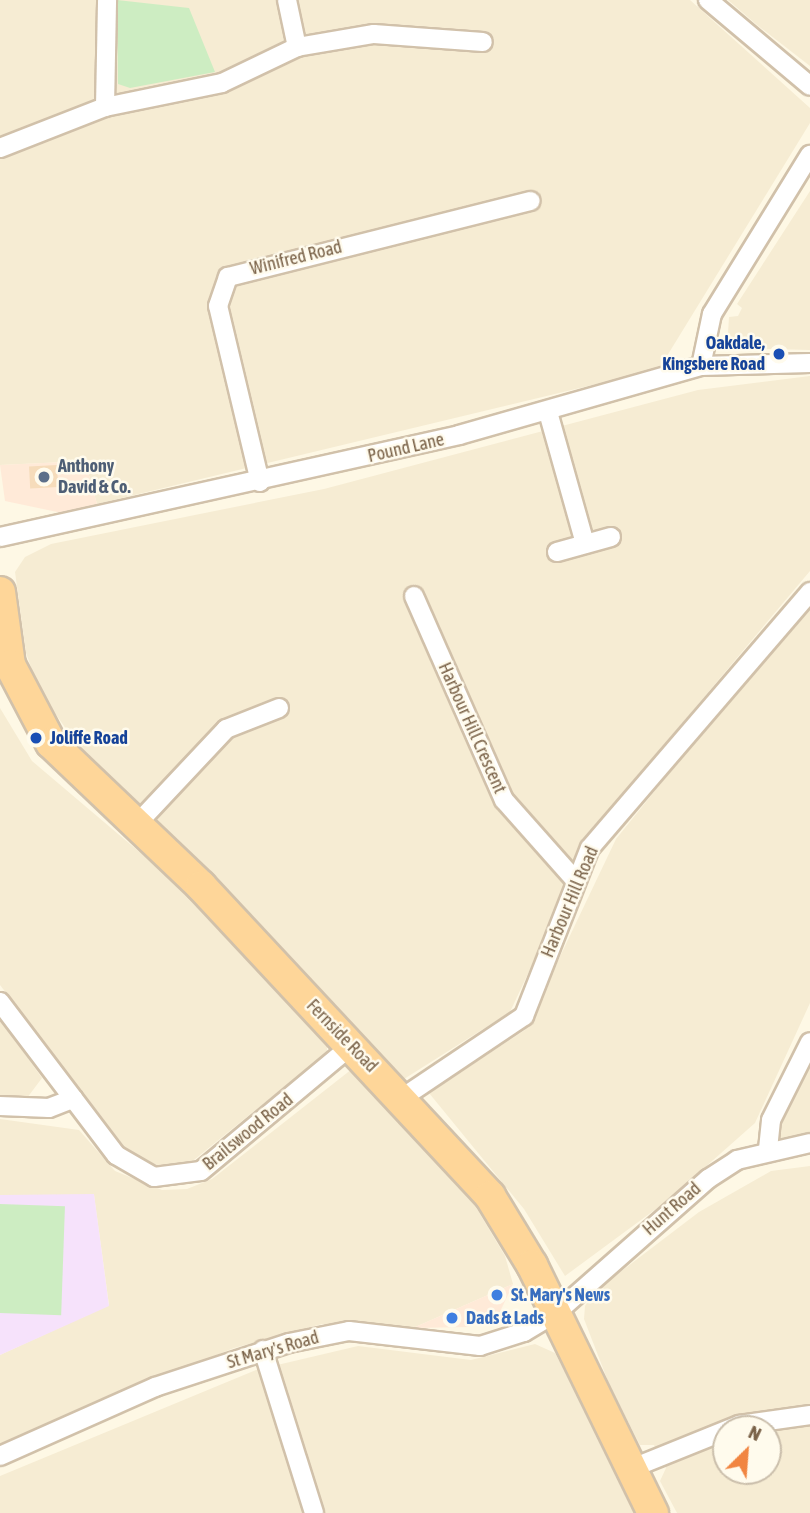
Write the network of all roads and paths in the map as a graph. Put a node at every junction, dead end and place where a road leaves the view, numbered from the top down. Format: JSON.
{"nodes":[{"id":1,"x":107,"y":0,"type":"edge"},
{"id":2,"x":287,"y":0,"type":"edge"},
{"id":3,"x":708,"y":0,"type":"edge"},
{"id":4,"x":483,"y":42,"type":"dead end"},
{"id":5,"x":297,"y":47,"type":"junction"},
{"id":6,"x":810,"y":86,"type":"edge"},
{"id":7,"x":105,"y":107,"type":"junction"},
{"id":8,"x":0,"y":148,"type":"edge"},
{"id":9,"x":810,"y":155,"type":"edge"},
{"id":10,"x":531,"y":201,"type":"dead end"},
{"id":11,"x":810,"y":363,"type":"edge"},
{"id":12,"x":701,"y":366,"type":"junction"},
{"id":13,"x":548,"y":412,"type":"junction"},
{"id":14,"x":260,"y":482,"type":"junction"},
{"id":15,"x":0,"y":537,"type":"edge"},
{"id":16,"x":611,"y":537,"type":"dead end"},
{"id":17,"x":585,"y":544,"type":"junction"},
{"id":18,"x":557,"y":552,"type":"dead end"},
{"id":19,"x":0,"y":592,"type":"edge"},
{"id":20,"x":810,"y":592,"type":"edge"},
{"id":21,"x":414,"y":596,"type":"dead end"},
{"id":22,"x":5,"y":668,"type":"edge"},
{"id":23,"x":279,"y":708,"type":"dead end"},
{"id":24,"x":135,"y":826,"type":"junction"},
{"id":25,"x":576,"y":881,"type":"junction"},
{"id":26,"x":0,"y":1002,"type":"edge"},
{"id":27,"x":810,"y":1042,"type":"edge"},
{"id":28,"x":351,"y":1046,"type":"junction"},
{"id":29,"x":402,"y":1098,"type":"junction"},
{"id":30,"x":73,"y":1099,"type":"junction"},
{"id":31,"x":0,"y":1106,"type":"edge"},
{"id":32,"x":810,"y":1143,"type":"edge"},
{"id":33,"x":768,"y":1149,"type":"junction"},
{"id":34,"x":556,"y":1313,"type":"junction"},
{"id":35,"x":263,"y":1350,"type":"junction"},
{"id":36,"x":810,"y":1415,"type":"edge"},
{"id":37,"x":0,"y":1456,"type":"edge"},
{"id":38,"x":630,"y":1469,"type":"junction"},
{"id":39,"x":314,"y":1513,"type":"edge"},
{"id":40,"x":653,"y":1513,"type":"edge"}],
"edges":[{"from":1,"to":7,"type":"street"},
{"from":2,"to":5,"type":"street"},
{"from":3,"to":6,"type":"street"},
{"from":4,"to":5,"type":"street"},
{"from":5,"to":7,"type":"street"},
{"from":7,"to":8,"type":"street"},
{"from":9,"to":12,"type":"street"},
{"from":10,"to":14,"type":"street","name":"Winifred Road"},
{"from":11,"to":12,"type":"street","name":"Pound Lane"},
{"from":12,"to":13,"type":"street","name":"Pound Lane"},
{"from":13,"to":14,"type":"street","name":"Pound Lane"},
{"from":13,"to":17,"type":"street"},
{"from":14,"to":15,"type":"street","name":"Pound Lane"},
{"from":16,"to":17,"type":"street"},
{"from":17,"to":18,"type":"street"},
{"from":19,"to":22,"type":"highway","name":"Fernside Road"},
{"from":20,"to":25,"type":"street","name":"Harbour Hill Road"},
{"from":21,"to":25,"type":"street","name":"Harbour Hill Crescent"},
{"from":22,"to":24,"type":"highway","name":"Fernside Road"},
{"from":23,"to":24,"type":"street"},
{"from":24,"to":28,"type":"highway","name":"Fernside Road"},
{"from":25,"to":29,"type":"street","name":"Harbour Hill Road"},
{"from":26,"to":30,"type":"street","name":"Brailswood Road"},
{"from":27,"to":33,"type":"street"},
{"from":28,"to":29,"type":"highway","name":"Fernside Road"},
{"from":28,"to":30,"type":"street","name":"Brailswood Road"},
{"from":29,"to":34,"type":"highway","name":"Fernside Road"},
{"from":30,"to":31,"type":"street"},
{"from":32,"to":33,"type":"street","name":"Hunt Road"},
{"from":33,"to":34,"type":"street","name":"Hunt Road"},
{"from":34,"to":35,"type":"street","name":"St Mary's Road"},
{"from":34,"to":38,"type":"highway","name":"Fernside Road"},
{"from":35,"to":37,"type":"street","name":"St Mary's Road"},
{"from":35,"to":39,"type":"street"},
{"from":36,"to":38,"type":"street"},
{"from":38,"to":40,"type":"highway","name":"Fernside Road"}]}
